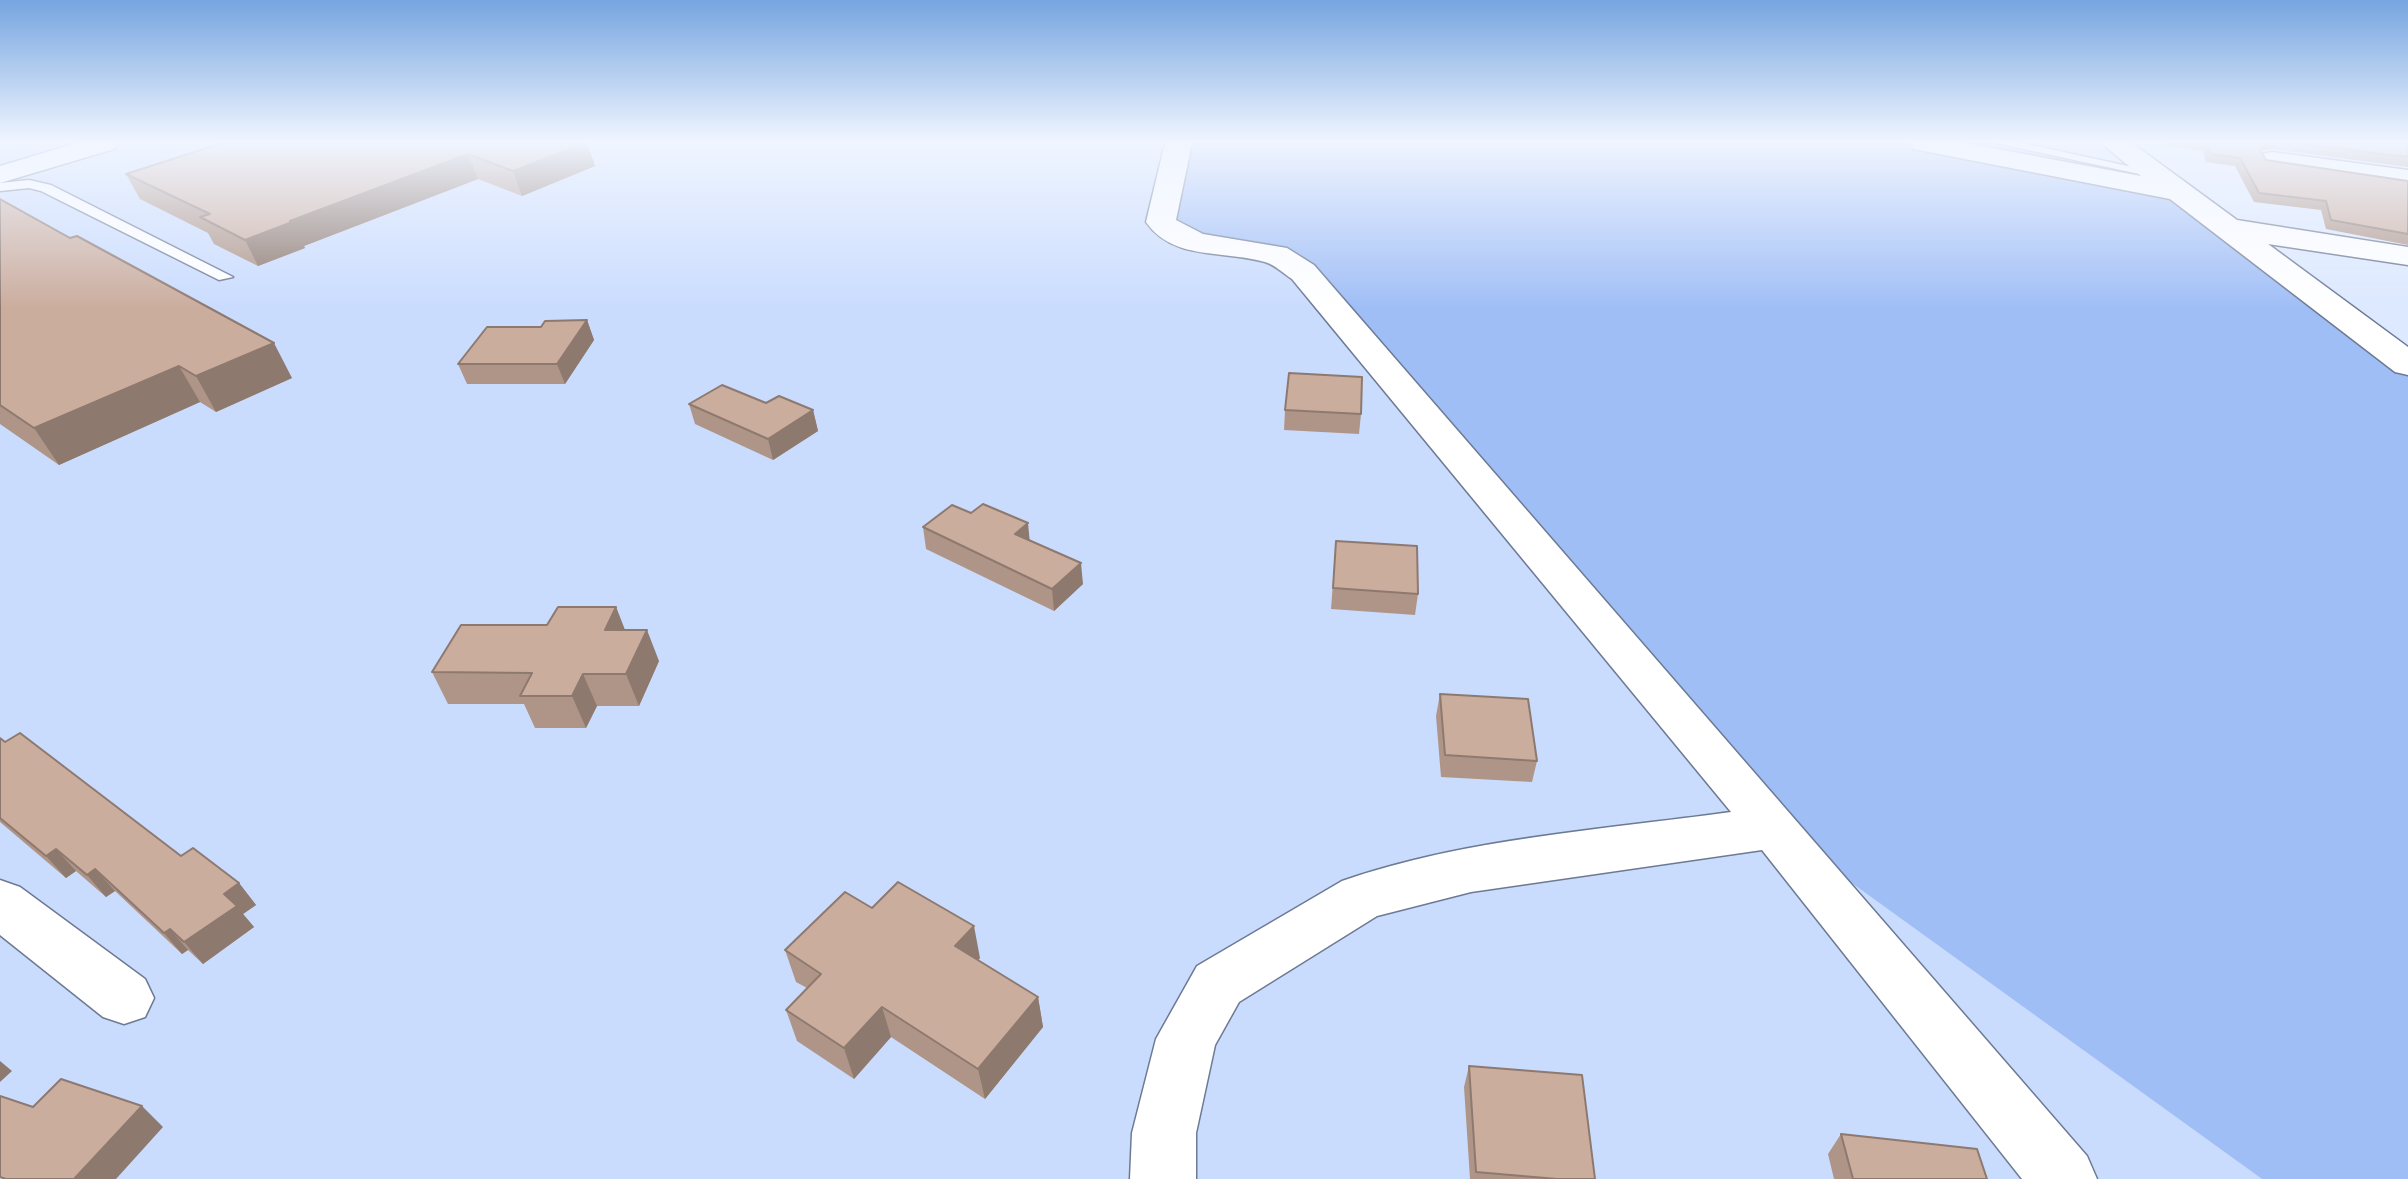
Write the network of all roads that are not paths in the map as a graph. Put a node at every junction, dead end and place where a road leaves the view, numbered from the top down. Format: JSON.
{"nodes":[{"id":1,"x":66,"y":198,"type":"edge"},
{"id":2,"x":1166,"y":198,"type":"edge"},
{"id":3,"x":2188,"y":198,"type":"edge"},
{"id":4,"x":2226,"y":228,"type":"junction"},
{"id":5,"x":2408,"y":256,"type":"edge"},
{"id":6,"x":225,"y":277,"type":"dead end"},
{"id":7,"x":2408,"y":364,"type":"edge"},
{"id":8,"x":1774,"y":827,"type":"junction"},
{"id":9,"x":0,"y":903,"type":"edge"},
{"id":10,"x":124,"y":998,"type":"dead end"},
{"id":11,"x":1163,"y":1179,"type":"edge"},
{"id":12,"x":2064,"y":1179,"type":"edge"}],
"edges":[{"from":1,"to":6,"type":"lane"},
{"from":2,"to":8,"type":"street"},
{"from":3,"to":4,"type":"street"},
{"from":4,"to":5,"type":"street"},
{"from":4,"to":7,"type":"street"},
{"from":8,"to":11,"type":"street"},
{"from":8,"to":12,"type":"street"},
{"from":9,"to":10,"type":"street"}]}
